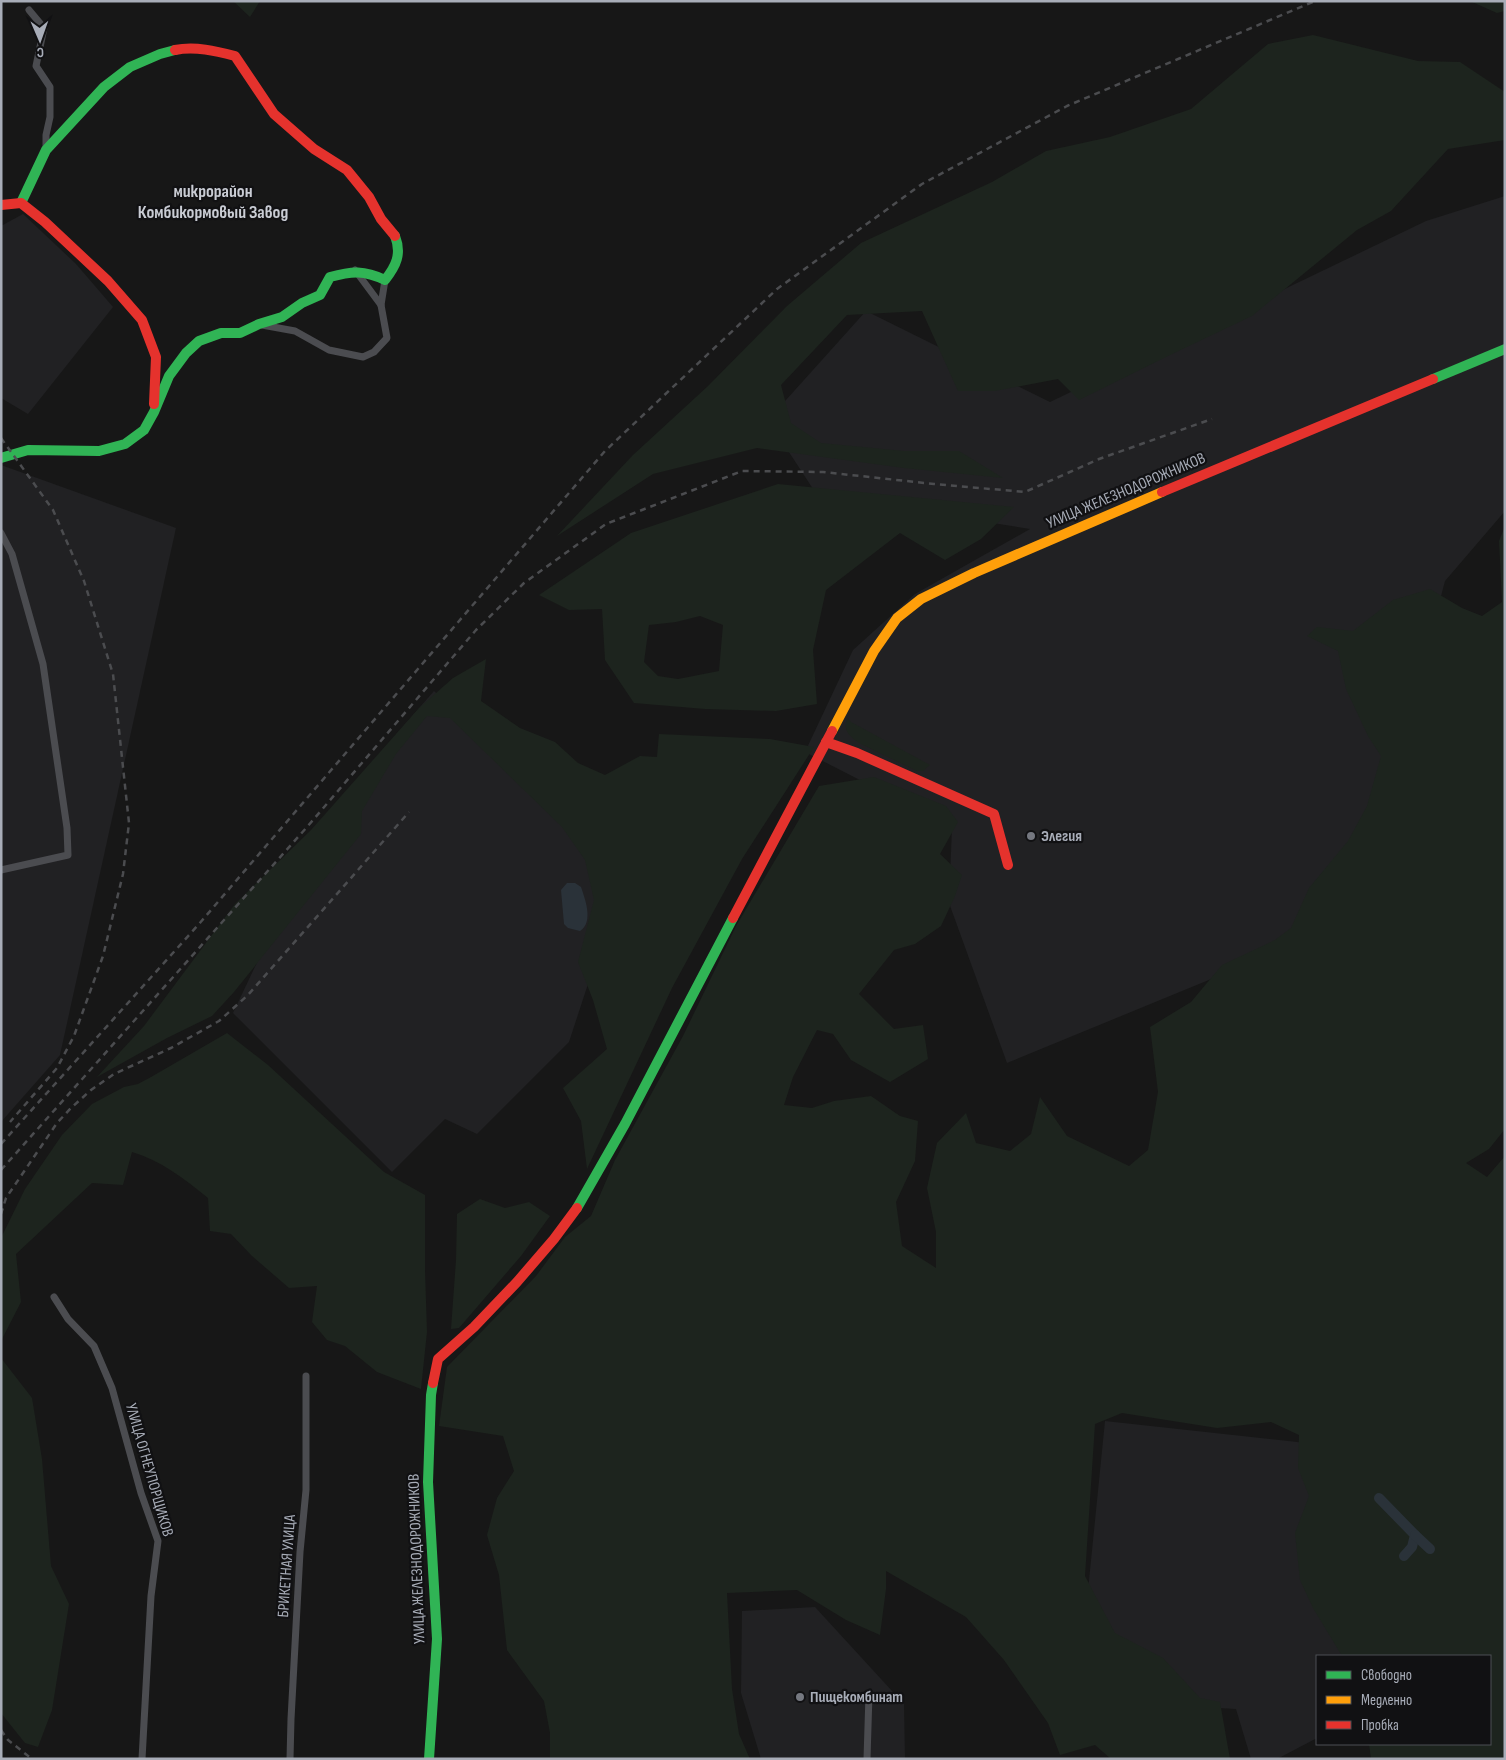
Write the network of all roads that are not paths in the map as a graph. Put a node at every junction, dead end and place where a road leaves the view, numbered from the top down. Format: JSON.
{"nodes":[{"id":1,"x":29,"y":10,"type":"dead end"},
{"id":2,"x":46,"y":150,"type":"junction"},
{"id":3,"x":21,"y":203,"type":"junction"},
{"id":4,"x":1,"y":205,"type":"edge"},
{"id":5,"x":355,"y":270,"type":"junction"},
{"id":6,"x":385,"y":280,"type":"junction"},
{"id":7,"x":381,"y":305,"type":"junction"},
{"id":8,"x":259,"y":324,"type":"junction"},
{"id":9,"x":1505,"y":349,"type":"edge"},
{"id":10,"x":154,"y":412,"type":"junction"},
{"id":11,"x":1,"y":458,"type":"edge"},
{"id":12,"x":1,"y":533,"type":"edge"},
{"id":13,"x":826,"y":742,"type":"junction"},
{"id":14,"x":1008,"y":865,"type":"dead end"},
{"id":15,"x":1,"y":870,"type":"edge"},
{"id":16,"x":54,"y":1297,"type":"dead end"},
{"id":17,"x":306,"y":1376,"type":"dead end"},
{"id":18,"x":869,"y":1694,"type":"dead end"},
{"id":19,"x":142,"y":1759,"type":"edge"},
{"id":20,"x":290,"y":1759,"type":"edge"},
{"id":21,"x":429,"y":1759,"type":"edge"},
{"id":22,"x":867,"y":1759,"type":"edge"}],
"edges":[{"from":1,"to":2,"type":"street"},
{"from":2,"to":3,"type":"street"},
{"from":2,"to":6,"type":"street"},
{"from":3,"to":4,"type":"street"},
{"from":3,"to":10,"type":"street"},
{"from":5,"to":6,"type":"street"},
{"from":5,"to":7,"type":"street"},
{"from":5,"to":8,"type":"street"},
{"from":6,"to":7,"type":"street"},
{"from":7,"to":8,"type":"street"},
{"from":8,"to":10,"type":"street"},
{"from":9,"to":13,"type":"street","name":"УЛИЦА ЖЕЛЕЗНОДОРОЖНИКОВ"},
{"from":10,"to":11,"type":"street"},
{"from":12,"to":15,"type":"street"},
{"from":13,"to":14,"type":"street"},
{"from":13,"to":21,"type":"street","name":"УЛИЦА ЖЕЛЕЗНОДОРОЖНИКОВ"},
{"from":16,"to":19,"type":"street","name":"УЛИЦА ОГНЕУПОРЩИКОВ"},
{"from":17,"to":20,"type":"street","name":"БРИКЕТНАЯ УЛИЦА"},
{"from":18,"to":22,"type":"street"}]}
